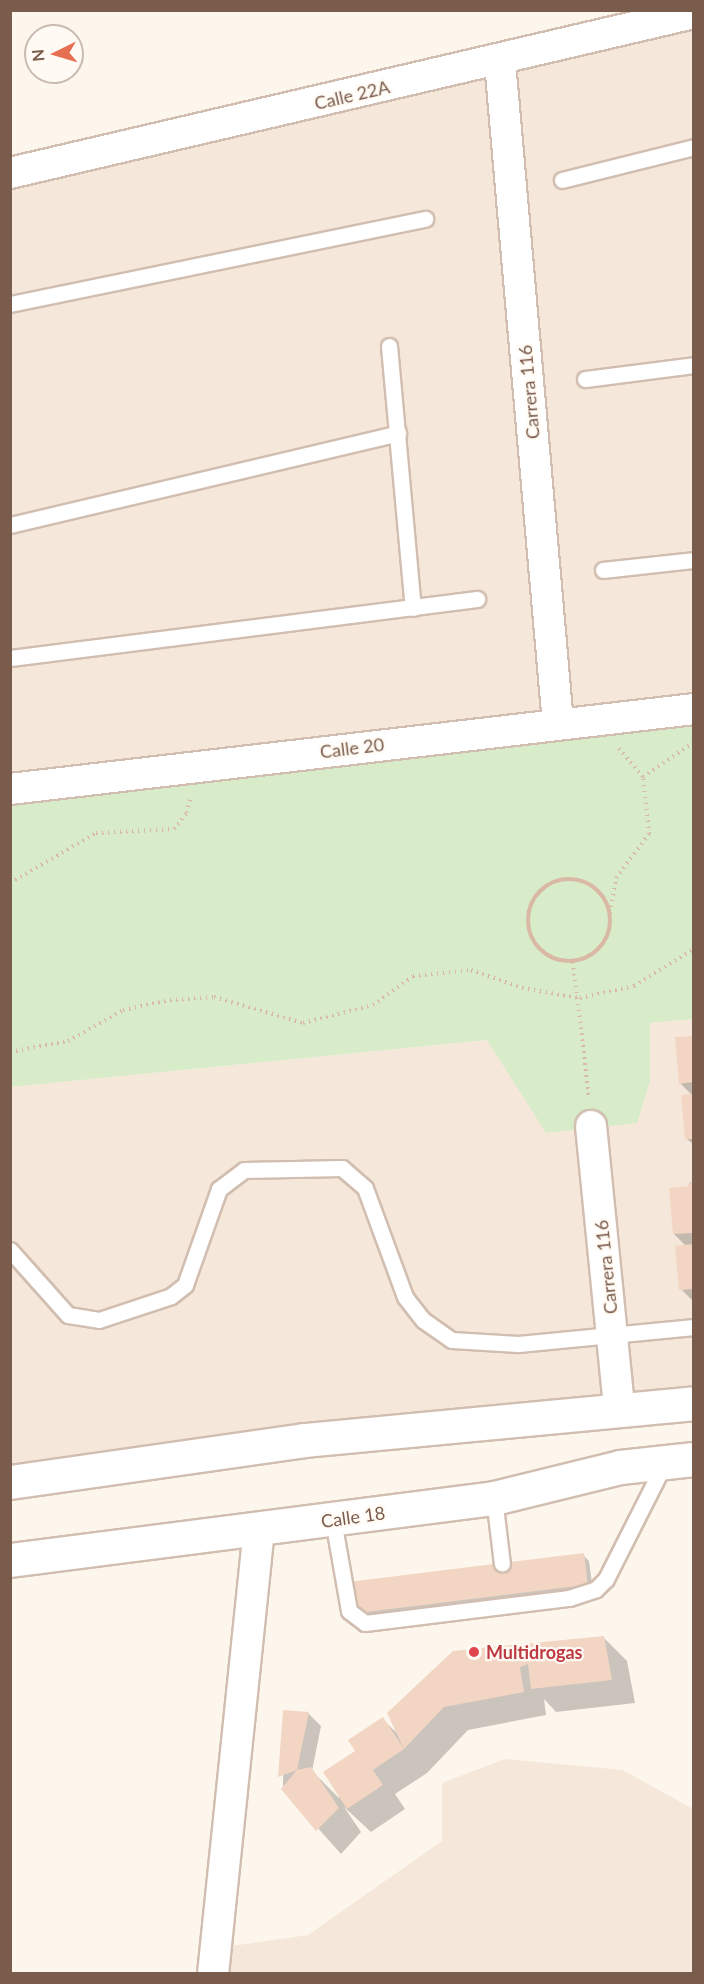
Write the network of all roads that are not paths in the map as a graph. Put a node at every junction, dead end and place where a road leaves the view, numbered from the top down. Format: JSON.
{"nodes":[{"id":1,"x":693,"y":14,"type":"edge"},
{"id":2,"x":500,"y":62,"type":"junction"},
{"id":3,"x":693,"y":147,"type":"edge"},
{"id":4,"x":10,"y":173,"type":"edge"},
{"id":5,"x":562,"y":180,"type":"dead end"},
{"id":6,"x":425,"y":219,"type":"dead end"},
{"id":7,"x":10,"y":304,"type":"edge"},
{"id":8,"x":389,"y":345,"type":"dead end"},
{"id":9,"x":693,"y":365,"type":"edge"},
{"id":10,"x":585,"y":379,"type":"dead end"},
{"id":11,"x":398,"y":433,"type":"junction"},
{"id":12,"x":10,"y":525,"type":"edge"},
{"id":13,"x":693,"y":560,"type":"edge"},
{"id":14,"x":603,"y":570,"type":"dead end"},
{"id":15,"x":477,"y":599,"type":"dead end"},
{"id":16,"x":413,"y":608,"type":"junction"},
{"id":17,"x":10,"y":658,"type":"edge"},
{"id":18,"x":693,"y":709,"type":"edge"},
{"id":19,"x":558,"y":723,"type":"junction"},
{"id":20,"x":10,"y":789,"type":"edge"},
{"id":21,"x":591,"y":1126,"type":"road end"},
{"id":22,"x":10,"y":1250,"type":"edge"},
{"id":23,"x":693,"y":1327,"type":"edge"},
{"id":24,"x":612,"y":1331,"type":"junction"},
{"id":25,"x":693,"y":1403,"type":"edge"},
{"id":26,"x":619,"y":1407,"type":"junction"},
{"id":27,"x":679,"y":1460,"type":"edge"},
{"id":28,"x":10,"y":1482,"type":"edge"},
{"id":29,"x":494,"y":1498,"type":"junction"},
{"id":30,"x":333,"y":1520,"type":"junction"},
{"id":31,"x":260,"y":1530,"type":"junction"},
{"id":32,"x":10,"y":1560,"type":"edge"},
{"id":33,"x":502,"y":1564,"type":"dead end"},
{"id":34,"x":213,"y":1974,"type":"edge"}],
"edges":[{"from":1,"to":2,"type":"street","name":"Calle 22A"},
{"from":2,"to":4,"type":"street","name":"Calle 22A"},
{"from":2,"to":19,"type":"street","name":"Carrera 116"},
{"from":3,"to":5,"type":"lane"},
{"from":6,"to":7,"type":"lane"},
{"from":8,"to":11,"type":"lane"},
{"from":9,"to":10,"type":"lane"},
{"from":11,"to":12,"type":"lane"},
{"from":11,"to":16,"type":"lane"},
{"from":13,"to":14,"type":"lane"},
{"from":15,"to":16,"type":"lane"},
{"from":16,"to":17,"type":"lane"},
{"from":18,"to":19,"type":"street","name":"Calle 20"},
{"from":19,"to":20,"type":"street","name":"Calle 20"},
{"from":21,"to":24,"type":"street","name":"Carrera 116"},
{"from":22,"to":24,"type":"lane"},
{"from":23,"to":24,"type":"lane"},
{"from":24,"to":26,"type":"street","name":"Carrera 116"},
{"from":25,"to":26,"type":"main road"},
{"from":26,"to":28,"type":"main road"},
{"from":27,"to":29,"type":"main road","name":"Calle 18"},
{"from":27,"to":30,"type":"lane"},
{"from":29,"to":30,"type":"main road","name":"Calle 18"},
{"from":29,"to":33,"type":"lane"},
{"from":30,"to":31,"type":"main road","name":"Calle 18"},
{"from":31,"to":32,"type":"main road","name":"Calle 18"},
{"from":31,"to":34,"type":"street"}]}
